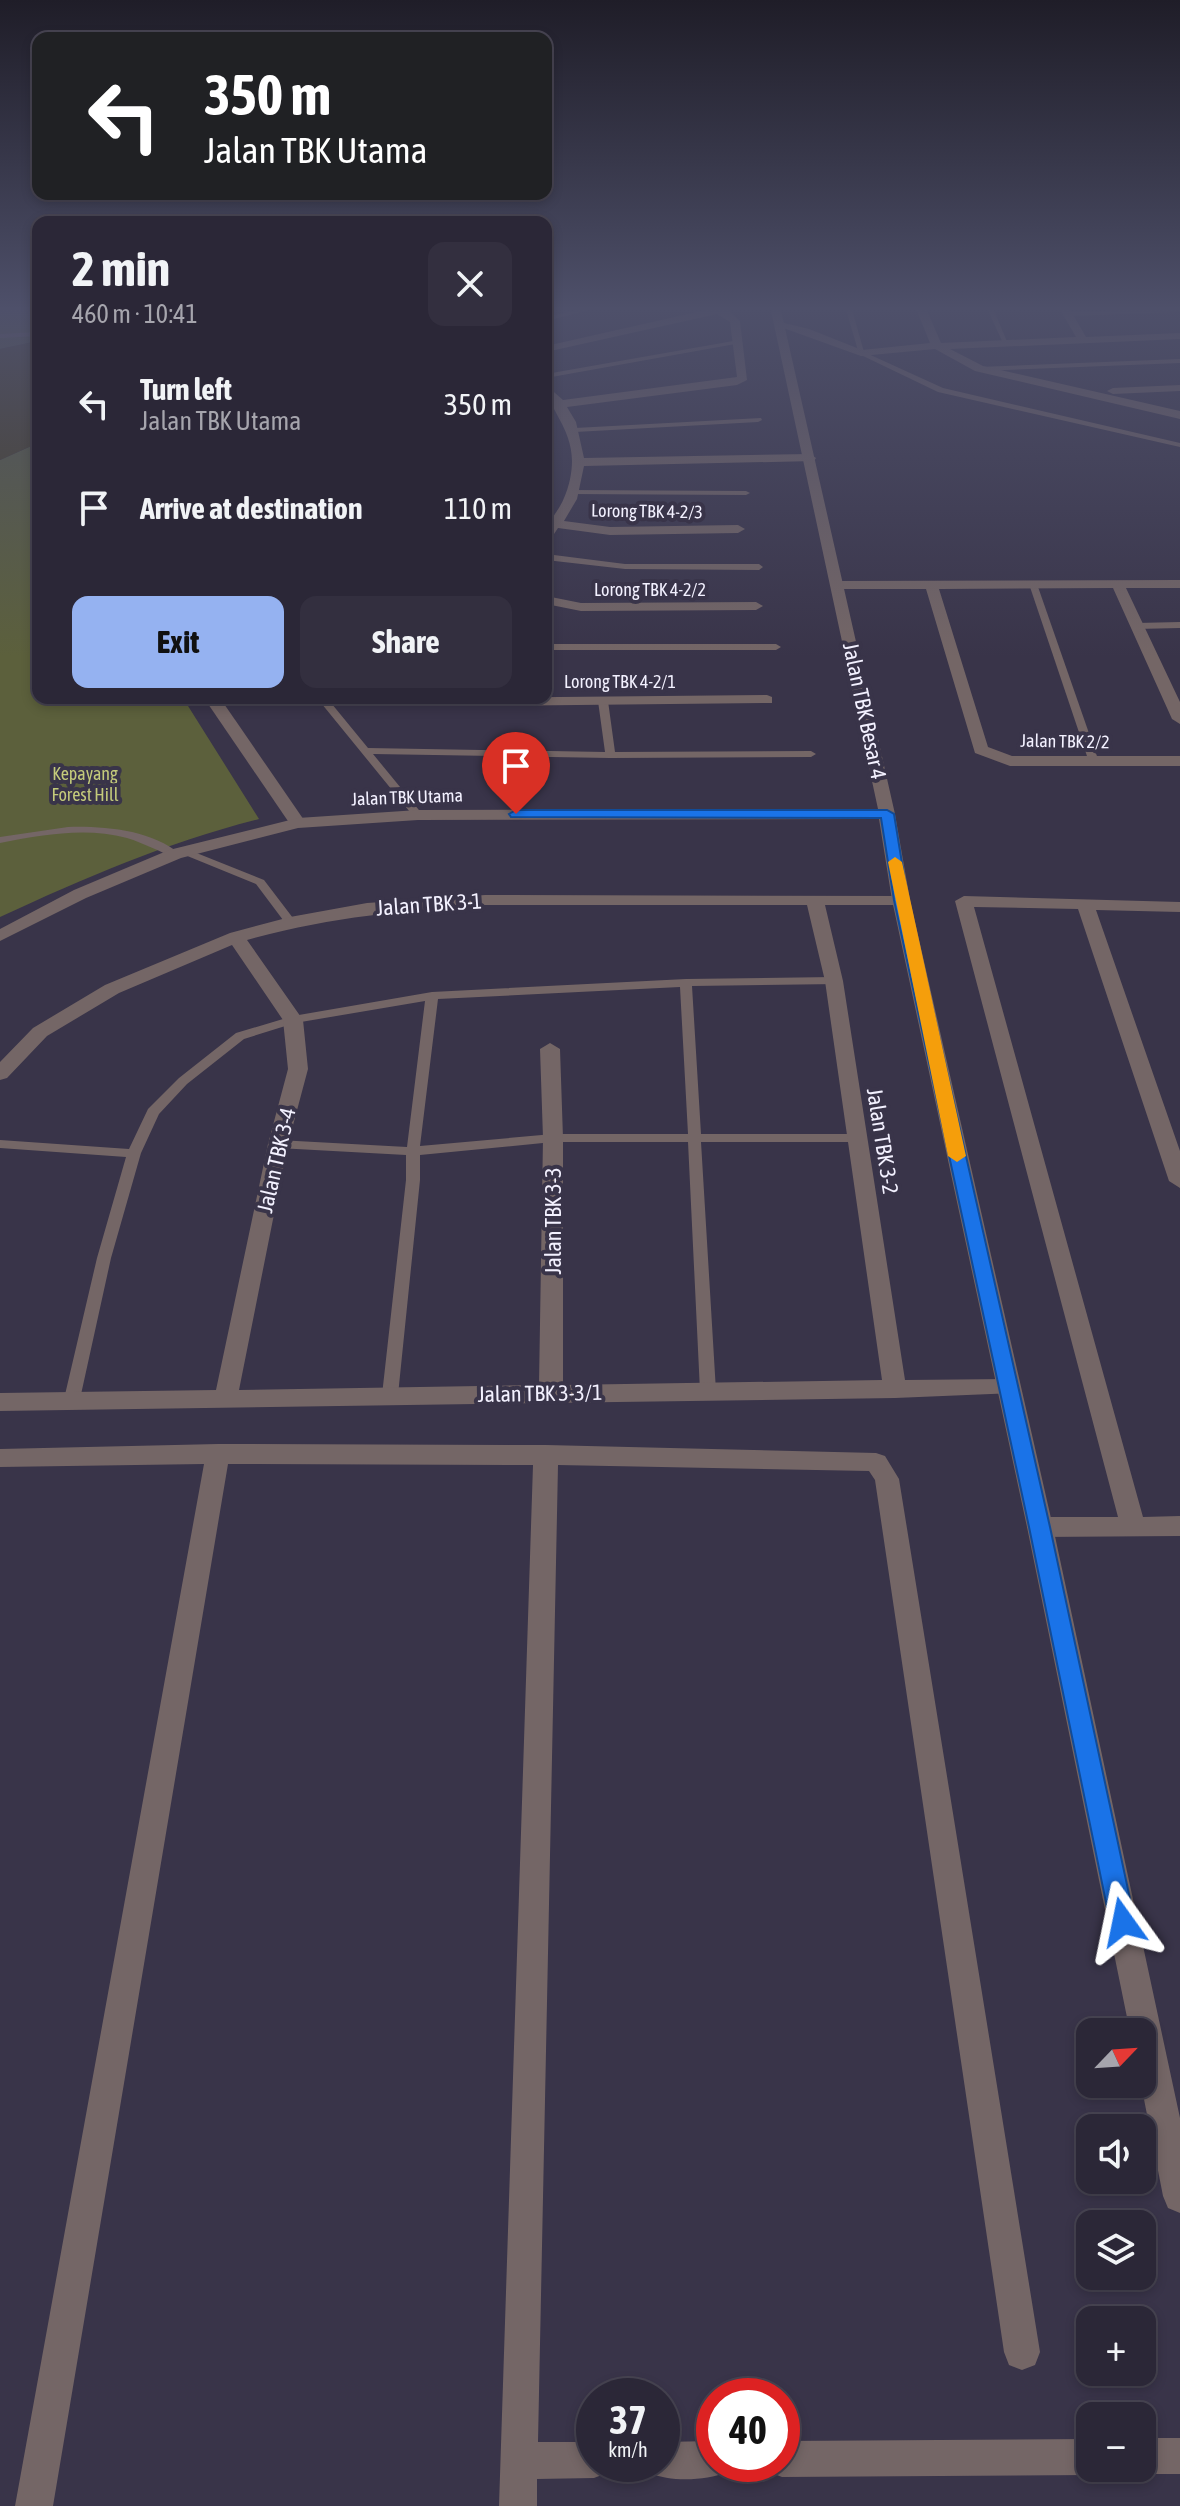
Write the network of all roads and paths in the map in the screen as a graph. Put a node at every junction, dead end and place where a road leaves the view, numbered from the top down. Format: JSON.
{"nodes":[{"id":1,"x":571,"y":423,"type":"edge"},
{"id":2,"x":704,"y":423,"type":"edge"},
{"id":3,"x":802,"y":423,"type":"edge"},
{"id":4,"x":1084,"y":423,"type":"edge"},
{"id":5,"x":575,"y":430,"type":"junction"},
{"id":6,"x":1180,"y":445,"type":"edge"},
{"id":7,"x":810,"y":458,"type":"junction"},
{"id":8,"x":579,"y":462,"type":"junction"},
{"id":9,"x":572,"y":492,"type":"junction"},
{"id":10,"x":746,"y":493,"type":"dead end"},
{"id":11,"x":556,"y":524,"type":"junction"},
{"id":12,"x":552,"y":528,"type":"edge"},
{"id":13,"x":738,"y":529,"type":"dead end"},
{"id":14,"x":552,"y":558,"type":"edge"},
{"id":15,"x":759,"y":567,"type":"dead end"},
{"id":16,"x":1117,"y":583,"type":"junction"},
{"id":17,"x":931,"y":584,"type":"junction"},
{"id":18,"x":1033,"y":584,"type":"junction"},
{"id":19,"x":1180,"y":584,"type":"edge"},
{"id":20,"x":837,"y":585,"type":"junction"},
{"id":21,"x":552,"y":601,"type":"edge"},
{"id":22,"x":756,"y":606,"type":"dead end"},
{"id":23,"x":1180,"y":625,"type":"edge"},
{"id":24,"x":1136,"y":626,"type":"junction"},
{"id":25,"x":552,"y":647,"type":"edge"},
{"id":26,"x":776,"y":647,"type":"dead end"},
{"id":27,"x":767,"y":700,"type":"dead end"},
{"id":28,"x":552,"y":701,"type":"edge"},
{"id":29,"x":603,"y":701,"type":"junction"},
{"id":30,"x":216,"y":704,"type":"edge"},
{"id":31,"x":327,"y":704,"type":"edge"},
{"id":32,"x":1180,"y":717,"type":"edge"},
{"id":33,"x":366,"y":751,"type":"junction"},
{"id":34,"x":811,"y":754,"type":"dead end"},
{"id":35,"x":610,"y":755,"type":"junction"},
{"id":36,"x":1180,"y":761,"type":"edge"},
{"id":37,"x":1094,"y":762,"type":"junction"},
{"id":38,"x":887,"y":814,"type":"junction"},
{"id":39,"x":418,"y":815,"type":"junction"},
{"id":40,"x":298,"y":823,"type":"junction"},
{"id":41,"x":0,"y":840,"type":"edge"},
{"id":42,"x":180,"y":852,"type":"junction"},
{"id":43,"x":901,"y":900,"type":"junction"},
{"id":44,"x":815,"y":901,"type":"junction"},
{"id":45,"x":1085,"y":905,"type":"junction"},
{"id":46,"x":1180,"y":907,"type":"edge"},
{"id":47,"x":290,"y":922,"type":"junction"},
{"id":48,"x":0,"y":936,"type":"edge"},
{"id":49,"x":236,"y":937,"type":"junction"},
{"id":50,"x":834,"y":981,"type":"junction"},
{"id":51,"x":686,"y":983,"type":"junction"},
{"id":52,"x":432,"y":996,"type":"junction"},
{"id":53,"x":293,"y":1020,"type":"junction"},
{"id":54,"x":550,"y":1049,"type":"dead end"},
{"id":55,"x":0,"y":1074,"type":"edge"},
{"id":56,"x":553,"y":1138,"type":"junction"},
{"id":57,"x":858,"y":1138,"type":"junction"},
{"id":58,"x":693,"y":1140,"type":"junction"},
{"id":59,"x":0,"y":1144,"type":"edge"},
{"id":60,"x":278,"y":1144,"type":"junction"},
{"id":61,"x":413,"y":1151,"type":"junction"},
{"id":62,"x":134,"y":1153,"type":"junction"},
{"id":63,"x":1180,"y":1181,"type":"edge"},
{"id":64,"x":1007,"y":1387,"type":"junction"},
{"id":65,"x":895,"y":1389,"type":"junction"},
{"id":66,"x":708,"y":1391,"type":"junction"},
{"id":67,"x":551,"y":1393,"type":"junction"},
{"id":68,"x":390,"y":1395,"type":"junction"},
{"id":69,"x":226,"y":1397,"type":"junction"},
{"id":70,"x":72,"y":1399,"type":"junction"},
{"id":71,"x":0,"y":1402,"type":"edge"},
{"id":72,"x":218,"y":1453,"type":"junction"},
{"id":73,"x":546,"y":1454,"type":"junction"},
{"id":74,"x":0,"y":1458,"type":"edge"},
{"id":75,"x":1133,"y":1526,"type":"junction"},
{"id":76,"x":1180,"y":1526,"type":"edge"},
{"id":77,"x":1040,"y":1527,"type":"junction"},
{"id":78,"x":1180,"y":2196,"type":"edge"},
{"id":79,"x":1022,"y":2352,"type":"dead end"},
{"id":80,"x":1156,"y":2456,"type":"edge"},
{"id":81,"x":1180,"y":2456,"type":"edge"},
{"id":82,"x":1076,"y":2457,"type":"edge"},
{"id":83,"x":800,"y":2459,"type":"edge"},
{"id":84,"x":576,"y":2460,"type":"edge"},
{"id":85,"x":519,"y":2461,"type":"junction"},
{"id":86,"x":34,"y":2506,"type":"edge"},
{"id":87,"x":518,"y":2506,"type":"edge"}],
"edges":[{"from":1,"to":5,"type":"street"},
{"from":2,"to":5,"type":"lane"},
{"from":3,"to":7,"type":"street","name":"Jalan TBK Besar 4"},
{"from":4,"to":6,"type":"lane"},
{"from":5,"to":8,"type":"street"},
{"from":7,"to":8,"type":"street"},
{"from":7,"to":20,"type":"street","name":"Jalan TBK Besar 4"},
{"from":8,"to":9,"type":"street"},
{"from":9,"to":10,"type":"lane"},
{"from":9,"to":11,"type":"street"},
{"from":11,"to":12,"type":"street"},
{"from":11,"to":13,"type":"street","name":"Lorong TBK 4-2/3"},
{"from":14,"to":15,"type":"lane"},
{"from":16,"to":18,"type":"street"},
{"from":16,"to":19,"type":"street"},
{"from":16,"to":24,"type":"street"},
{"from":17,"to":18,"type":"street"},
{"from":17,"to":20,"type":"street"},
{"from":17,"to":37,"type":"street","name":"Jalan TBK 2/2"},
{"from":18,"to":37,"type":"lane"},
{"from":20,"to":38,"type":"street","name":"Jalan TBK Besar 4"},
{"from":21,"to":22,"type":"street","name":"Lorong TBK 4-2/2"},
{"from":23,"to":24,"type":"lane"},
{"from":24,"to":32,"type":"street"},
{"from":25,"to":26,"type":"lane"},
{"from":27,"to":29,"type":"street","name":"Lorong TBK 4-2/1"},
{"from":28,"to":29,"type":"street","name":"Lorong TBK 4-2/1"},
{"from":29,"to":35,"type":"lane"},
{"from":30,"to":40,"type":"street"},
{"from":31,"to":33,"type":"lane"},
{"from":33,"to":35,"type":"lane"},
{"from":33,"to":39,"type":"lane"},
{"from":34,"to":35,"type":"lane"},
{"from":36,"to":37,"type":"street","name":"Jalan TBK 2/2"},
{"from":38,"to":39,"type":"street","name":"Jalan TBK Utama"},
{"from":38,"to":43,"type":"street","name":"Jalan TBK Besar 4"},
{"from":39,"to":40,"type":"street","name":"Jalan TBK Utama"},
{"from":40,"to":42,"type":"street","name":"Jalan TBK Utama"},
{"from":41,"to":42,"type":"lane"},
{"from":42,"to":47,"type":"lane"},
{"from":42,"to":48,"type":"street","name":"Jalan TBK Utama"},
{"from":43,"to":44,"type":"street","name":"Jalan TBK 3-1"},
{"from":43,"to":64,"type":"street","name":"Jalan TBK Besar 4"},
{"from":44,"to":47,"type":"street","name":"Jalan TBK 3-1"},
{"from":44,"to":50,"type":"street","name":"Jalan TBK 3-2"},
{"from":45,"to":46,"type":"street"},
{"from":45,"to":63,"type":"street"},
{"from":45,"to":75,"type":"street"},
{"from":47,"to":49,"type":"street","name":"Jalan TBK 3-1"},
{"from":49,"to":53,"type":"street","name":"Jalan TBK 3-4"},
{"from":49,"to":55,"type":"street","name":"Jalan TBK 3-1"},
{"from":50,"to":51,"type":"lane"},
{"from":50,"to":57,"type":"street","name":"Jalan TBK 3-2"},
{"from":51,"to":52,"type":"lane"},
{"from":51,"to":58,"type":"lane"},
{"from":52,"to":53,"type":"lane"},
{"from":52,"to":61,"type":"lane"},
{"from":53,"to":60,"type":"street","name":"Jalan TBK 3-4"},
{"from":53,"to":62,"type":"lane"},
{"from":54,"to":56,"type":"street","name":"Jalan TBK 3-3"},
{"from":56,"to":58,"type":"lane"},
{"from":56,"to":61,"type":"lane"},
{"from":56,"to":67,"type":"street","name":"Jalan TBK 3-3"},
{"from":57,"to":58,"type":"lane"},
{"from":57,"to":65,"type":"street","name":"Jalan TBK 3-2"},
{"from":58,"to":66,"type":"lane"},
{"from":59,"to":62,"type":"lane"},
{"from":60,"to":61,"type":"lane"},
{"from":60,"to":69,"type":"street","name":"Jalan TBK 3-4"},
{"from":61,"to":68,"type":"lane"},
{"from":62,"to":70,"type":"lane"},
{"from":64,"to":65,"type":"street","name":"Jalan TBK 3-3/1"},
{"from":64,"to":77,"type":"street","name":"Jalan TBK Besar 4"},
{"from":65,"to":66,"type":"street","name":"Jalan TBK 3-3/1"},
{"from":66,"to":67,"type":"street","name":"Jalan TBK 3-3/1"},
{"from":67,"to":68,"type":"street","name":"Jalan TBK 3-3/1"},
{"from":68,"to":69,"type":"street","name":"Jalan TBK 3-3/1"},
{"from":69,"to":70,"type":"street","name":"Jalan TBK 3-3/1"},
{"from":70,"to":71,"type":"street"},
{"from":72,"to":73,"type":"street"},
{"from":72,"to":74,"type":"street"},
{"from":72,"to":86,"type":"street"},
{"from":73,"to":79,"type":"street"},
{"from":73,"to":85,"type":"street"},
{"from":75,"to":76,"type":"street"},
{"from":75,"to":77,"type":"street"},
{"from":77,"to":78,"type":"street","name":"Jalan TBK Besar 4"},
{"from":80,"to":81,"type":"street"},
{"from":82,"to":83,"type":"street"},
{"from":84,"to":85,"type":"street"},
{"from":85,"to":87,"type":"street"}]}
